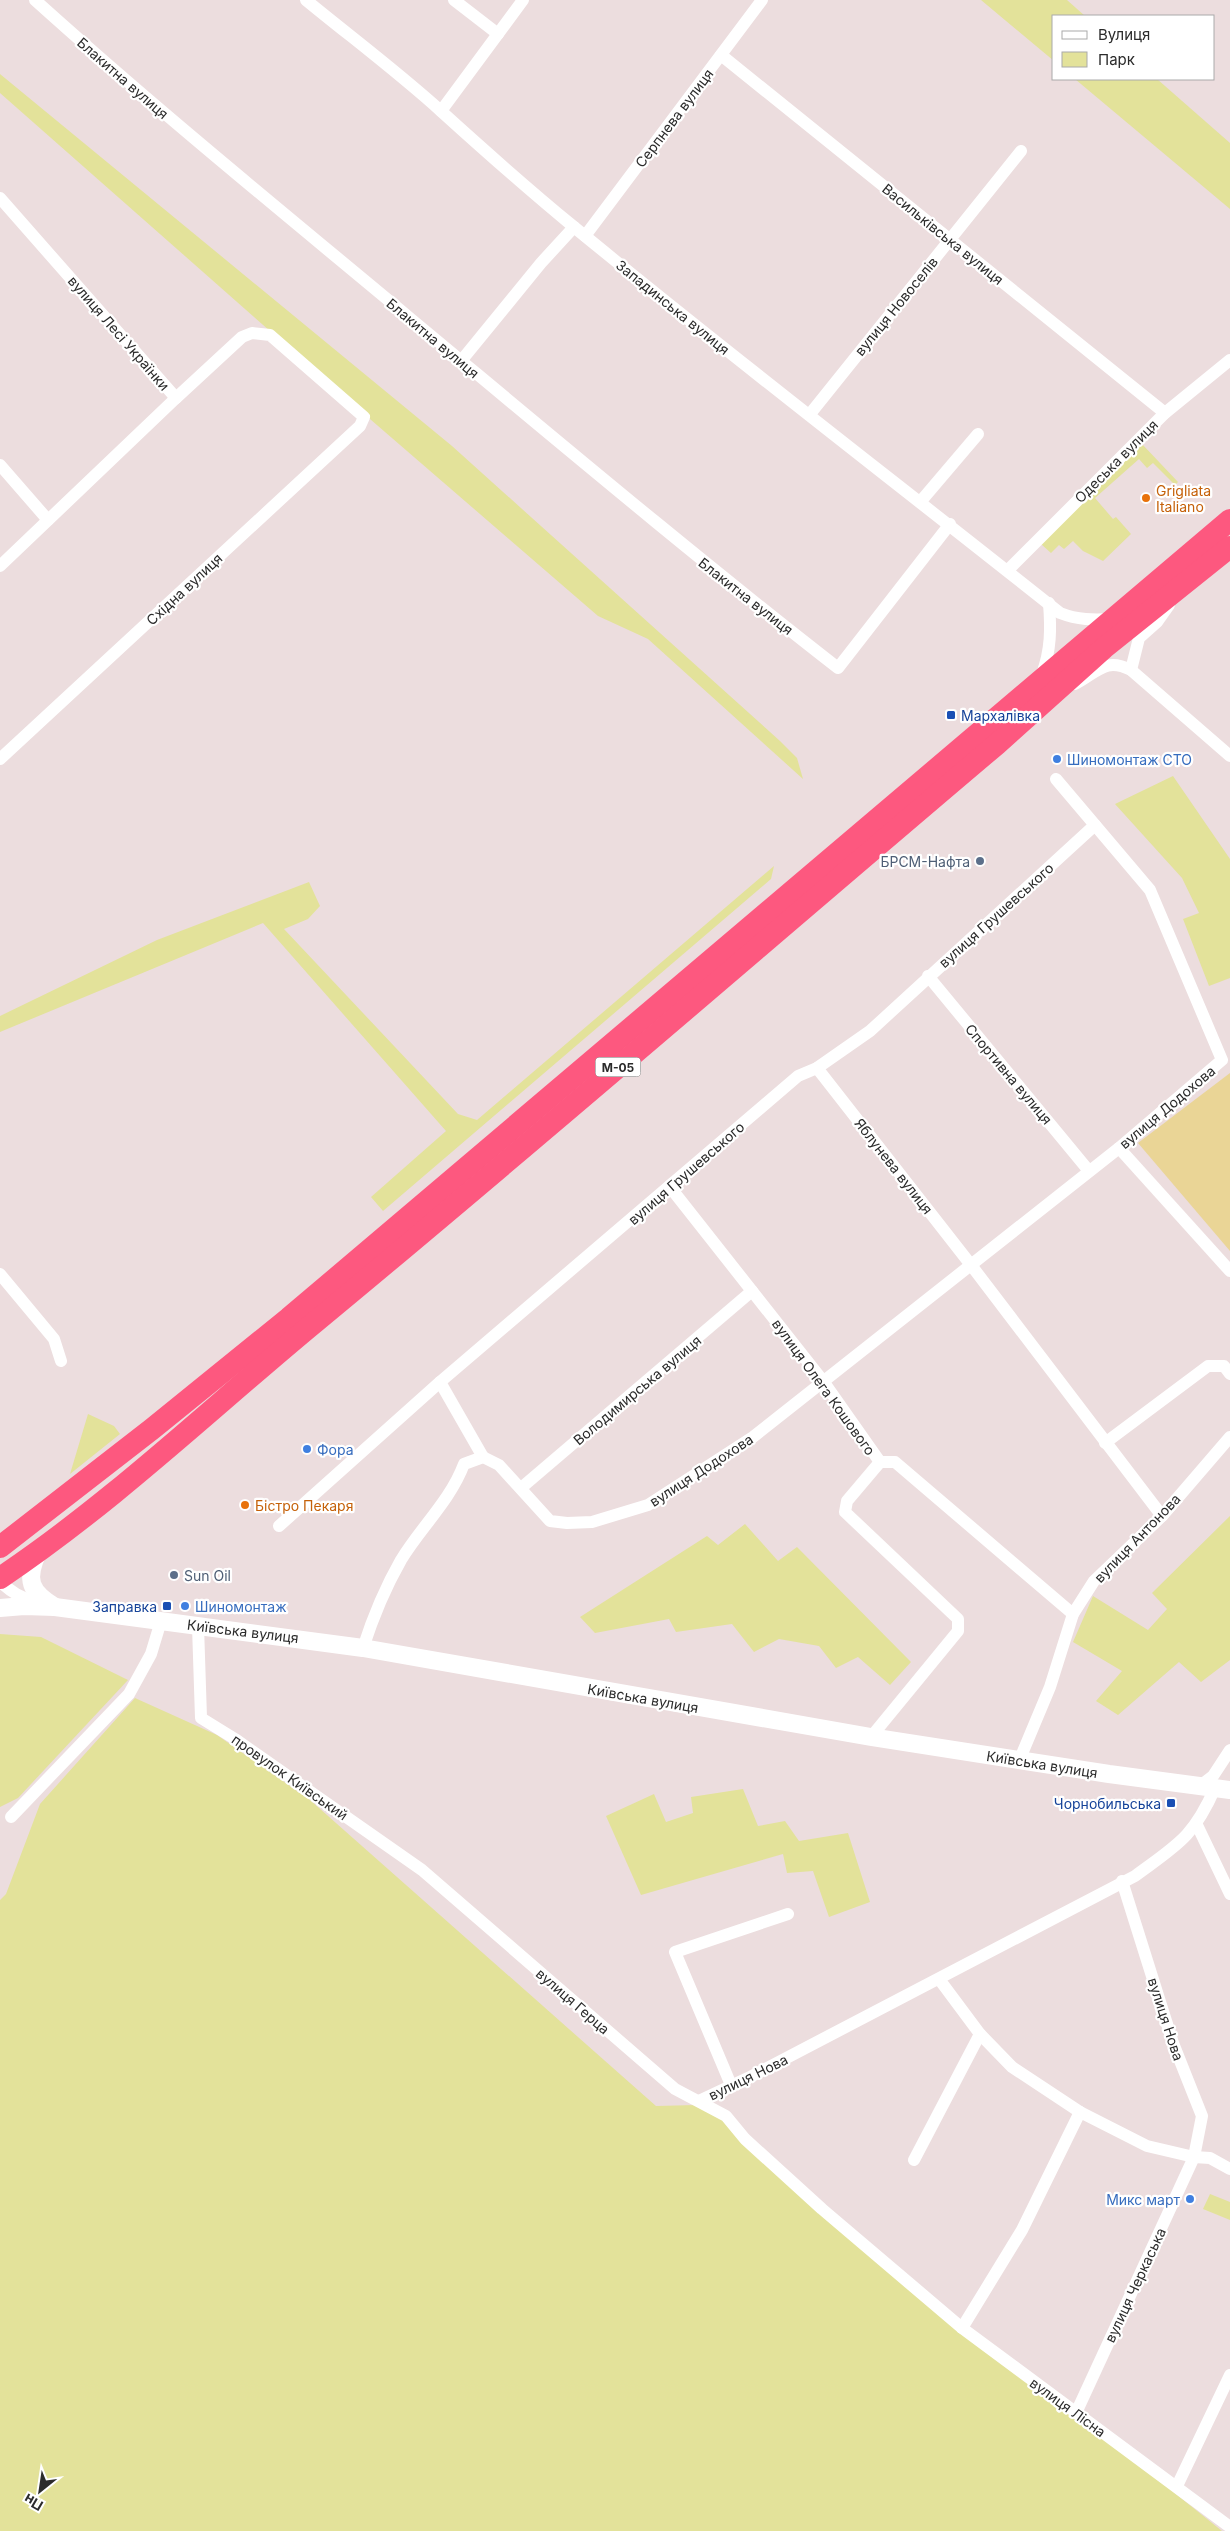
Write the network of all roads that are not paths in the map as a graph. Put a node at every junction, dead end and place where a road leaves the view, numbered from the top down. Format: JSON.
{"nodes":[{"id":1,"x":35,"y":0,"type":"edge"},
{"id":2,"x":306,"y":0,"type":"edge"},
{"id":3,"x":454,"y":0,"type":"edge"},
{"id":4,"x":523,"y":0,"type":"edge"},
{"id":5,"x":762,"y":0,"type":"edge"},
{"id":6,"x":498,"y":34,"type":"junction"},
{"id":7,"x":721,"y":54,"type":"junction"},
{"id":8,"x":441,"y":111,"type":"junction"},
{"id":9,"x":1020,"y":151,"type":"dead end"},
{"id":10,"x":0,"y":198,"type":"edge"},
{"id":11,"x":574,"y":227,"type":"junction"},
{"id":12,"x":585,"y":236,"type":"junction"},
{"id":13,"x":950,"y":239,"type":"junction"},
{"id":14,"x":1230,"y":360,"type":"edge"},
{"id":15,"x":462,"y":361,"type":"junction"},
{"id":16,"x":176,"y":398,"type":"junction"},
{"id":17,"x":1165,"y":413,"type":"junction"},
{"id":18,"x":810,"y":414,"type":"junction"},
{"id":19,"x":978,"y":434,"type":"dead end"},
{"id":20,"x":0,"y":465,"type":"edge"},
{"id":21,"x":921,"y":501,"type":"junction"},
{"id":22,"x":48,"y":520,"type":"junction"},
{"id":23,"x":1230,"y":520,"type":"edge"},
{"id":24,"x":950,"y":524,"type":"junction"},
{"id":25,"x":1228,"y":550,"type":"edge"},
{"id":26,"x":0,"y":566,"type":"edge"},
{"id":27,"x":1008,"y":570,"type":"junction"},
{"id":28,"x":1186,"y":583,"type":"junction"},
{"id":29,"x":1048,"y":603,"type":"junction"},
{"id":30,"x":1114,"y":618,"type":"junction"},
{"id":31,"x":1131,"y":670,"type":"junction"},
{"id":32,"x":1043,"y":691,"type":"junction"},
{"id":33,"x":1230,"y":756,"type":"edge"},
{"id":34,"x":0,"y":759,"type":"edge"},
{"id":35,"x":1056,"y":779,"type":"dead end"},
{"id":36,"x":1095,"y":825,"type":"junction"},
{"id":37,"x":928,"y":976,"type":"junction"},
{"id":38,"x":817,"y":1068,"type":"junction"},
{"id":39,"x":1119,"y":1148,"type":"junction"},
{"id":40,"x":1089,"y":1171,"type":"junction"},
{"id":41,"x":670,"y":1187,"type":"junction"},
{"id":42,"x":971,"y":1265,"type":"junction"},
{"id":43,"x":1230,"y":1271,"type":"edge"},
{"id":44,"x":0,"y":1274,"type":"edge"},
{"id":45,"x":752,"y":1291,"type":"junction"},
{"id":46,"x":61,"y":1361,"type":"dead end"},
{"id":47,"x":1230,"y":1374,"type":"edge"},
{"id":48,"x":823,"y":1381,"type":"junction"},
{"id":49,"x":440,"y":1382,"type":"junction"},
{"id":50,"x":1230,"y":1437,"type":"edge"},
{"id":51,"x":1105,"y":1443,"type":"junction"},
{"id":52,"x":483,"y":1457,"type":"junction"},
{"id":53,"x":880,"y":1462,"type":"junction"},
{"id":54,"x":521,"y":1488,"type":"junction"},
{"id":55,"x":1162,"y":1516,"type":"junction"},
{"id":56,"x":279,"y":1526,"type":"dead end"},
{"id":57,"x":26,"y":1527,"type":"junction"},
{"id":58,"x":0,"y":1530,"type":"edge"},
{"id":59,"x":0,"y":1547,"type":"edge"},
{"id":60,"x":38,"y":1552,"type":"junction"},
{"id":61,"x":0,"y":1580,"type":"edge"},
{"id":62,"x":55,"y":1607,"type":"junction"},
{"id":63,"x":0,"y":1608,"type":"edge"},
{"id":64,"x":1073,"y":1614,"type":"junction"},
{"id":65,"x":161,"y":1621,"type":"junction"},
{"id":66,"x":198,"y":1626,"type":"junction"},
{"id":67,"x":363,"y":1648,"type":"junction"},
{"id":68,"x":871,"y":1737,"type":"junction"},
{"id":69,"x":1230,"y":1750,"type":"edge"},
{"id":70,"x":1019,"y":1761,"type":"junction"},
{"id":71,"x":1215,"y":1788,"type":"edge"},
{"id":72,"x":11,"y":1818,"type":"dead end"},
{"id":73,"x":1196,"y":1825,"type":"junction"},
{"id":74,"x":1122,"y":1881,"type":"junction"},
{"id":75,"x":1230,"y":1894,"type":"edge"},
{"id":76,"x":450,"y":1896,"type":"joint"},
{"id":77,"x":788,"y":1914,"type":"dead end"},
{"id":78,"x":939,"y":1979,"type":"junction"},
{"id":79,"x":980,"y":2034,"type":"junction"},
{"id":80,"x":731,"y":2085,"type":"junction"},
{"id":81,"x":699,"y":2101,"type":"junction"},
{"id":82,"x":1080,"y":2112,"type":"junction"},
{"id":83,"x":1194,"y":2157,"type":"junction"},
{"id":84,"x":914,"y":2160,"type":"dead end"},
{"id":85,"x":1230,"y":2168,"type":"edge"},
{"id":86,"x":910,"y":2283,"type":"joint"},
{"id":87,"x":962,"y":2328,"type":"junction"},
{"id":88,"x":1230,"y":2375,"type":"edge"},
{"id":89,"x":1076,"y":2414,"type":"junction"},
{"id":90,"x":1178,"y":2486,"type":"junction"},
{"id":91,"x":1230,"y":2527,"type":"edge"}],
"edges":[{"from":1,"to":15,"type":"street","name":"Блакитна вулиця"},
{"from":2,"to":8,"type":"street","name":"Западинська вулиця"},
{"from":3,"to":6,"type":"street"},
{"from":4,"to":6,"type":"street"},
{"from":5,"to":7,"type":"street","name":"Серпнева вулиця"},
{"from":6,"to":8,"type":"street"},
{"from":7,"to":12,"type":"street","name":"Серпнева вулиця"},
{"from":7,"to":13,"type":"street","name":"Васильківська вулиця"},
{"from":8,"to":11,"type":"street","name":"Западинська вулиця"},
{"from":9,"to":13,"type":"street","name":"вулиця Новоселів"},
{"from":10,"to":16,"type":"street","name":"вулиця Лесі Українки"},
{"from":11,"to":12,"type":"street","name":"Западинська вулиця"},
{"from":11,"to":15,"type":"street"},
{"from":12,"to":18,"type":"street","name":"Западинська вулиця"},
{"from":13,"to":17,"type":"street","name":"Васильківська вулиця"},
{"from":13,"to":18,"type":"street","name":"вулиця Новоселів"},
{"from":14,"to":17,"type":"street","name":"Одеська вулиця"},
{"from":15,"to":24,"type":"street","name":"Блакитна вулиця"},
{"from":16,"to":22,"type":"street","name":"вулиця Лесі Українки"},
{"from":16,"to":34,"type":"street","name":"Східна вулиця"},
{"from":17,"to":27,"type":"street","name":"Одеська вулиця"},
{"from":18,"to":21,"type":"street","name":"Западинська вулиця"},
{"from":19,"to":21,"type":"street"},
{"from":20,"to":22,"type":"street"},
{"from":21,"to":24,"type":"street","name":"Западинська вулиця"},
{"from":22,"to":26,"type":"street","name":"вулиця Лесі Українки"},
{"from":23,"to":30,"type":"highway","number":"М-05"},
{"from":24,"to":27,"type":"street","name":"Западинська вулиця"},
{"from":25,"to":28,"type":"highway","number":"М-05"},
{"from":27,"to":29,"type":"street","name":"Западинська вулиця"},
{"from":28,"to":31,"type":"street"},
{"from":28,"to":32,"type":"highway","number":"М-05"},
{"from":29,"to":30,"type":"street","name":"Западинська вулиця"},
{"from":29,"to":32,"type":"street"},
{"from":30,"to":32,"type":"highway","number":"М-05"},
{"from":31,"to":32,"type":"street"},
{"from":31,"to":33,"type":"street"},
{"from":32,"to":57,"type":"highway","number":"М-05"},
{"from":32,"to":60,"type":"highway","number":"М-05"},
{"from":35,"to":36,"type":"street","name":"вулиця Додохова"},
{"from":36,"to":37,"type":"street","name":"вулиця Грушевського"},
{"from":36,"to":39,"type":"street","name":"вулиця Додохова"},
{"from":37,"to":38,"type":"street","name":"вулиця Грушевського"},
{"from":37,"to":40,"type":"street","name":"Спортивна вулиця"},
{"from":38,"to":41,"type":"street","name":"вулиця Грушевського"},
{"from":38,"to":42,"type":"street","name":"Яблунева вулиця"},
{"from":39,"to":40,"type":"street","name":"вулиця Додохова"},
{"from":39,"to":43,"type":"street"},
{"from":40,"to":42,"type":"street","name":"вулиця Додохова"},
{"from":41,"to":45,"type":"street","name":"вулиця Олега Кошового"},
{"from":41,"to":49,"type":"street","name":"вулиця Грушевського"},
{"from":42,"to":48,"type":"street","name":"вулиця Додохова"},
{"from":42,"to":51,"type":"street"},
{"from":44,"to":46,"type":"street"},
{"from":45,"to":48,"type":"street","name":"вулиця Олега Кошового"},
{"from":45,"to":54,"type":"street","name":"Володимирська вулиця"},
{"from":47,"to":51,"type":"street"},
{"from":48,"to":53,"type":"street","name":"вулиця Олега Кошового"},
{"from":48,"to":54,"type":"street","name":"вулиця Додохова"},
{"from":49,"to":52,"type":"street"},
{"from":49,"to":56,"type":"street","name":"вулиця Грушевського"},
{"from":50,"to":55,"type":"street","name":"вулиця Антонова"},
{"from":51,"to":55,"type":"street"},
{"from":52,"to":54,"type":"street","name":"вулиця Додохова"},
{"from":52,"to":67,"type":"street"},
{"from":53,"to":64,"type":"street","name":"вулиця Олега Кошового"},
{"from":53,"to":68,"type":"street"},
{"from":55,"to":64,"type":"street","name":"вулиця Антонова"},
{"from":57,"to":58,"type":"street"},
{"from":57,"to":59,"type":"highway","number":"М-05"},
{"from":60,"to":61,"type":"highway","number":"М-05"},
{"from":60,"to":62,"type":"street"},
{"from":61,"to":62,"type":"street"},
{"from":62,"to":63,"type":"street","name":"Київська вулиця"},
{"from":62,"to":65,"type":"street","name":"Київська вулиця"},
{"from":64,"to":70,"type":"street","name":"вулиця Антонова"},
{"from":65,"to":66,"type":"street","name":"Київська вулиця"},
{"from":65,"to":72,"type":"street"},
{"from":66,"to":67,"type":"street","name":"Київська вулиця"},
{"from":66,"to":76,"type":"street","name":"провулок Київський"},
{"from":67,"to":68,"type":"street","name":"Київська вулиця"},
{"from":68,"to":70,"type":"street","name":"Київська вулиця"},
{"from":69,"to":71,"type":"street","name":"вулиця Нова"},
{"from":70,"to":71,"type":"street","name":"Київська вулиця"},
{"from":71,"to":73,"type":"street","name":"вулиця Нова"},
{"from":73,"to":74,"type":"street","name":"вулиця Нова"},
{"from":73,"to":75,"type":"street"},
{"from":74,"to":78,"type":"street","name":"вулиця Нова"},
{"from":74,"to":83,"type":"street","name":"вулиця Нова"},
{"from":76,"to":81,"type":"street","name":"вулиця Герца"},
{"from":77,"to":80,"type":"street"},
{"from":78,"to":79,"type":"street"},
{"from":78,"to":80,"type":"street","name":"вулиця Нова"},
{"from":79,"to":82,"type":"street"},
{"from":79,"to":84,"type":"street"},
{"from":80,"to":81,"type":"street","name":"вулиця Нова"},
{"from":81,"to":86,"type":"street","name":"вулиця Нова"},
{"from":82,"to":83,"type":"street"},
{"from":82,"to":87,"type":"street"},
{"from":83,"to":85,"type":"street"},
{"from":83,"to":89,"type":"street","name":"вулиця Черкаська"},
{"from":86,"to":87,"type":"street","name":"вулиця Лісна"},
{"from":87,"to":89,"type":"street","name":"вулиця Лісна"},
{"from":88,"to":90,"type":"street"},
{"from":89,"to":90,"type":"street","name":"вулиця Лісна"},
{"from":90,"to":91,"type":"street","name":"вулиця Лісна"}]}
